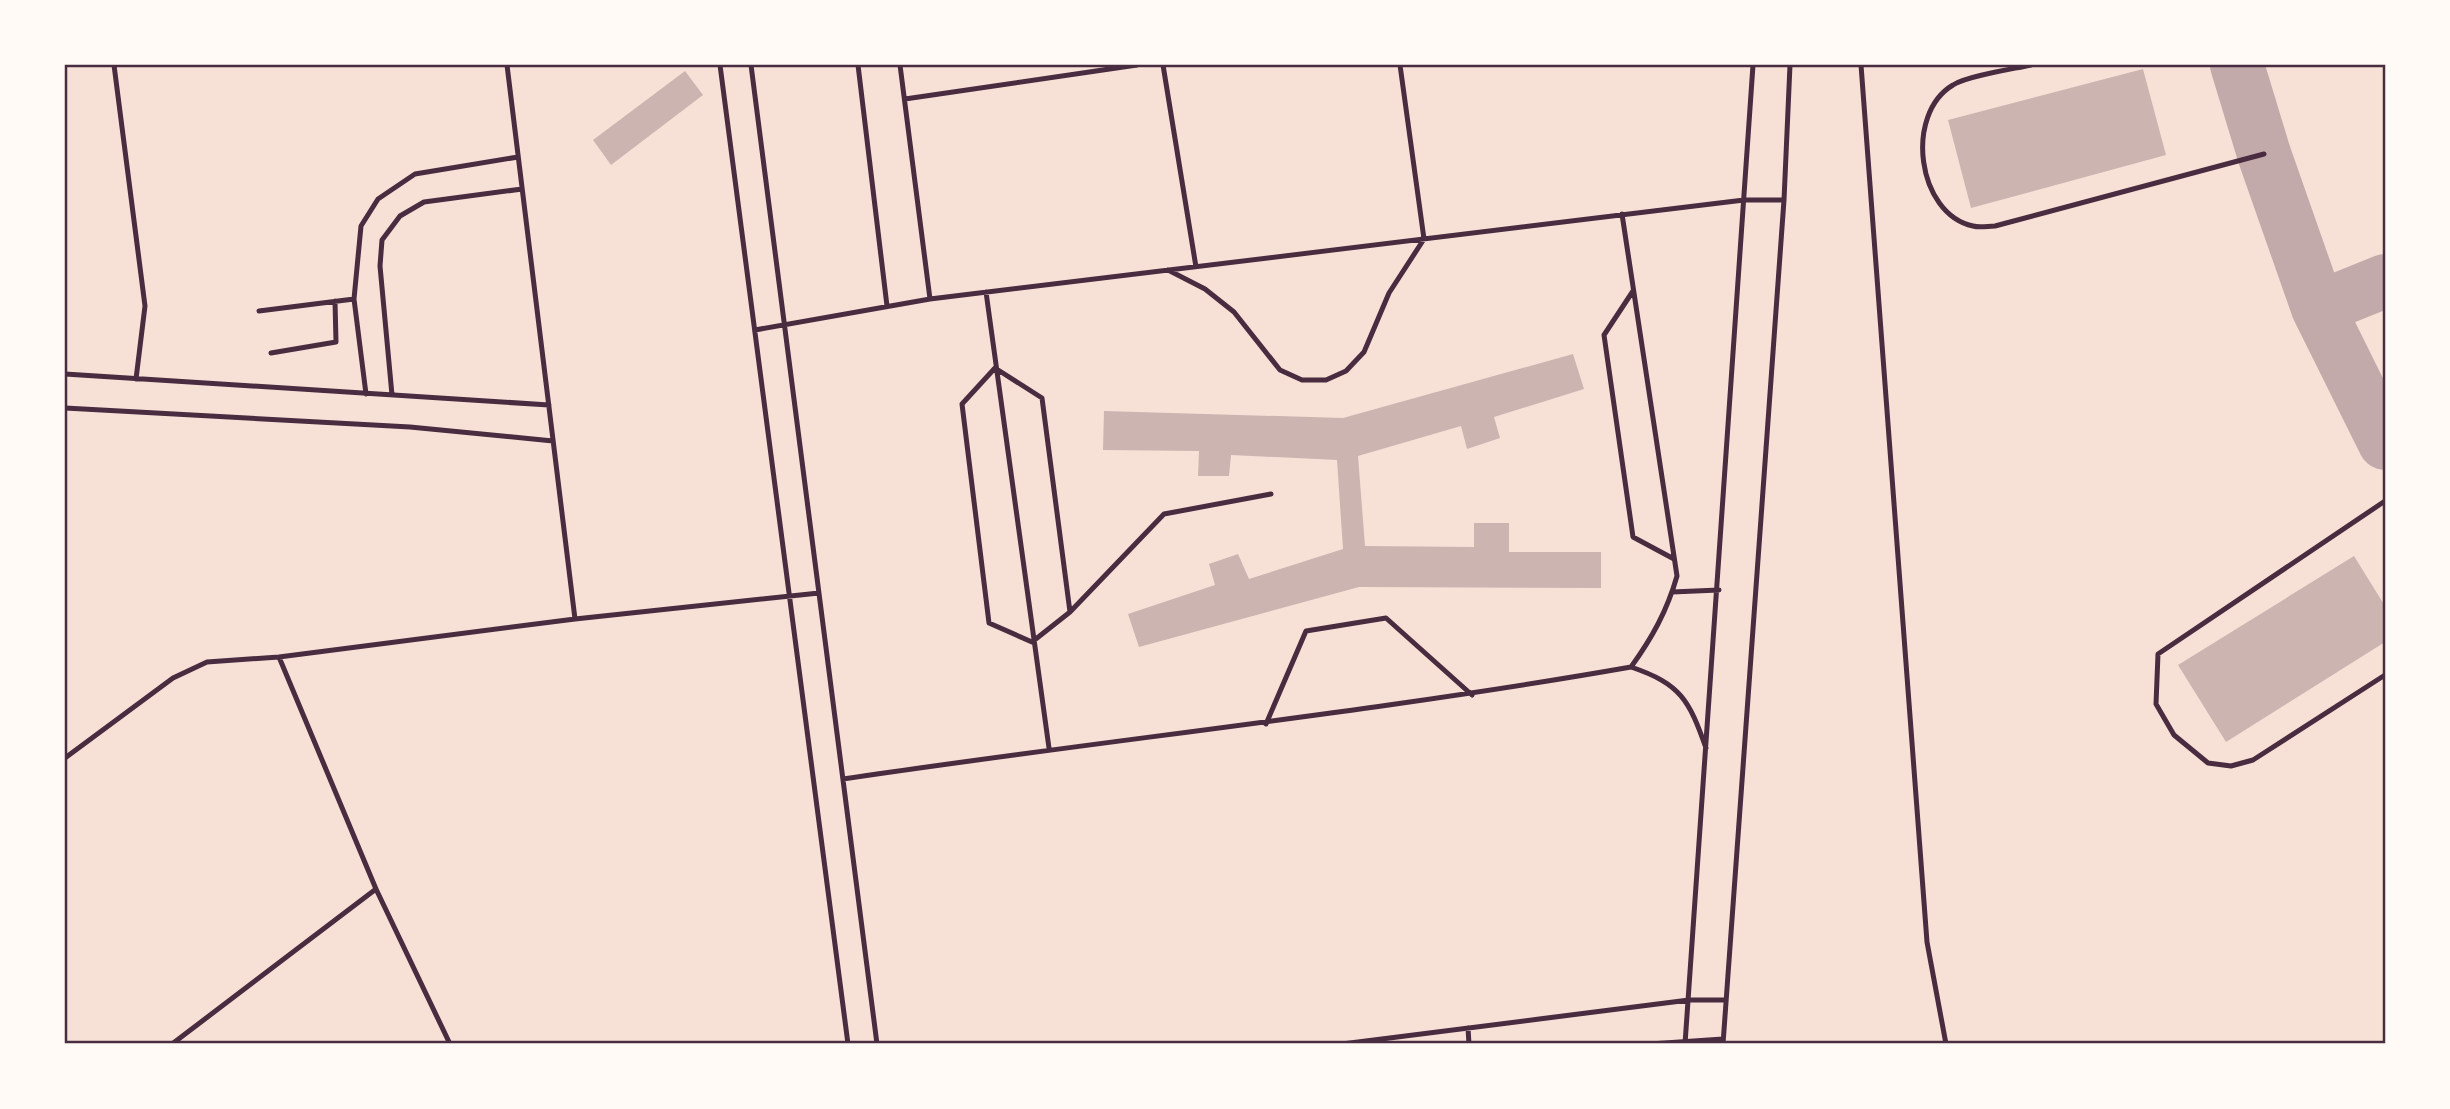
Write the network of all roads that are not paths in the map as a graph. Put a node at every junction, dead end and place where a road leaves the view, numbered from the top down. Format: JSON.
{"nodes":[{"id":1,"x":114,"y":65,"type":"edge"},
{"id":2,"x":507,"y":65,"type":"edge"},
{"id":3,"x":720,"y":65,"type":"edge"},
{"id":4,"x":751,"y":65,"type":"edge"},
{"id":5,"x":858,"y":65,"type":"edge"},
{"id":6,"x":900,"y":65,"type":"edge"},
{"id":7,"x":1138,"y":65,"type":"edge"},
{"id":8,"x":1163,"y":65,"type":"edge"},
{"id":9,"x":1400,"y":65,"type":"edge"},
{"id":10,"x":1753,"y":65,"type":"edge"},
{"id":11,"x":1790,"y":65,"type":"edge"},
{"id":12,"x":1861,"y":65,"type":"edge"},
{"id":13,"x":2031,"y":65,"type":"edge"},
{"id":14,"x":905,"y":99,"type":"junction"},
{"id":15,"x":2264,"y":154,"type":"dead end"},
{"id":16,"x":518,"y":157,"type":"junction"},
{"id":17,"x":522,"y":189,"type":"junction"},
{"id":18,"x":1744,"y":200,"type":"junction"},
{"id":19,"x":1784,"y":200,"type":"junction"},
{"id":20,"x":1622,"y":214,"type":"junction"},
{"id":21,"x":1424,"y":239,"type":"junction"},
{"id":22,"x":1196,"y":267,"type":"junction"},
{"id":23,"x":1168,"y":270,"type":"junction"},
{"id":24,"x":1633,"y":291,"type":"junction"},
{"id":25,"x":986,"y":292,"type":"junction"},
{"id":26,"x":354,"y":299,"type":"junction"},
{"id":27,"x":930,"y":299,"type":"junction"},
{"id":28,"x":335,"y":301,"type":"junction"},
{"id":29,"x":887,"y":306,"type":"junction"},
{"id":30,"x":259,"y":311,"type":"dead end"},
{"id":31,"x":785,"y":327,"type":"junction"},
{"id":32,"x":755,"y":330,"type":"junction"},
{"id":33,"x":271,"y":353,"type":"dead end"},
{"id":34,"x":995,"y":368,"type":"junction"},
{"id":35,"x":65,"y":374,"type":"edge"},
{"id":36,"x":136,"y":379,"type":"junction"},
{"id":37,"x":366,"y":394,"type":"junction"},
{"id":38,"x":392,"y":395,"type":"junction"},
{"id":39,"x":549,"y":405,"type":"junction"},
{"id":40,"x":65,"y":408,"type":"edge"},
{"id":41,"x":553,"y":442,"type":"junction"},
{"id":42,"x":1271,"y":494,"type":"dead end"},
{"id":43,"x":2385,"y":501,"type":"edge"},
{"id":44,"x":1674,"y":559,"type":"junction"},
{"id":45,"x":1718,"y":590,"type":"junction"},
{"id":46,"x":1672,"y":592,"type":"junction"},
{"id":47,"x":819,"y":593,"type":"junction"},
{"id":48,"x":790,"y":597,"type":"junction"},
{"id":49,"x":1069,"y":612,"type":"junction"},
{"id":50,"x":575,"y":619,"type":"junction"},
{"id":51,"x":1032,"y":642,"type":"junction"},
{"id":52,"x":278,"y":657,"type":"junction"},
{"id":53,"x":1631,"y":667,"type":"junction"},
{"id":54,"x":2385,"y":675,"type":"edge"},
{"id":55,"x":1472,"y":695,"type":"junction"},
{"id":56,"x":1266,"y":724,"type":"junction"},
{"id":57,"x":1049,"y":748,"type":"junction"},
{"id":58,"x":1707,"y":750,"type":"junction"},
{"id":59,"x":65,"y":758,"type":"edge"},
{"id":60,"x":843,"y":779,"type":"junction"},
{"id":61,"x":376,"y":889,"type":"junction"},
{"id":62,"x":1689,"y":1000,"type":"junction"},
{"id":63,"x":1726,"y":1000,"type":"junction"},
{"id":64,"x":1468,"y":1028,"type":"junction"},
{"id":65,"x":1946,"y":1041,"type":"edge"},
{"id":66,"x":1686,"y":1042,"type":"edge"},
{"id":67,"x":1723,"y":1042,"type":"edge"},
{"id":68,"x":172,"y":1044,"type":"edge"},
{"id":69,"x":450,"y":1044,"type":"edge"},
{"id":70,"x":848,"y":1044,"type":"edge"},
{"id":71,"x":877,"y":1044,"type":"edge"},
{"id":72,"x":1342,"y":1044,"type":"edge"},
{"id":73,"x":1469,"y":1044,"type":"edge"},
{"id":74,"x":1650,"y":1044,"type":"edge"},
{"id":75,"x":1952,"y":1044,"type":"edge"}],
"edges":[{"from":1,"to":36,"type":"lane"},
{"from":2,"to":16,"type":"lane"},
{"from":3,"to":32,"type":"lane"},
{"from":4,"to":31,"type":"lane"},
{"from":5,"to":29,"type":"lane"},
{"from":6,"to":14,"type":"lane"},
{"from":7,"to":14,"type":"lane"},
{"from":8,"to":22,"type":"lane"},
{"from":9,"to":21,"type":"lane"},
{"from":10,"to":18,"type":"lane"},
{"from":11,"to":19,"type":"lane"},
{"from":12,"to":65,"type":"lane"},
{"from":13,"to":15,"type":"lane"},
{"from":14,"to":27,"type":"lane"},
{"from":16,"to":17,"type":"lane"},
{"from":16,"to":26,"type":"lane"},
{"from":17,"to":38,"type":"lane"},
{"from":17,"to":39,"type":"lane"},
{"from":18,"to":19,"type":"lane"},
{"from":18,"to":20,"type":"lane"},
{"from":18,"to":45,"type":"lane"},
{"from":19,"to":63,"type":"lane"},
{"from":20,"to":21,"type":"lane"},
{"from":20,"to":24,"type":"lane"},
{"from":21,"to":22,"type":"lane"},
{"from":21,"to":23,"type":"lane"},
{"from":22,"to":23,"type":"lane"},
{"from":23,"to":25,"type":"lane"},
{"from":24,"to":44,"type":"lane"},
{"from":24,"to":44,"type":"lane"},
{"from":25,"to":27,"type":"lane"},
{"from":25,"to":34,"type":"lane"},
{"from":26,"to":28,"type":"lane"},
{"from":26,"to":37,"type":"lane"},
{"from":27,"to":29,"type":"lane"},
{"from":28,"to":30,"type":"lane"},
{"from":28,"to":33,"type":"lane"},
{"from":29,"to":31,"type":"lane"},
{"from":31,"to":32,"type":"lane"},
{"from":31,"to":47,"type":"lane"},
{"from":32,"to":48,"type":"lane"},
{"from":34,"to":49,"type":"lane"},
{"from":34,"to":51,"type":"lane"},
{"from":34,"to":51,"type":"lane"},
{"from":35,"to":36,"type":"lane"},
{"from":36,"to":37,"type":"lane"},
{"from":37,"to":38,"type":"lane"},
{"from":38,"to":39,"type":"lane"},
{"from":39,"to":41,"type":"lane"},
{"from":40,"to":41,"type":"lane"},
{"from":41,"to":50,"type":"lane"},
{"from":42,"to":49,"type":"lane"},
{"from":43,"to":54,"type":"lane"},
{"from":44,"to":46,"type":"lane"},
{"from":45,"to":46,"type":"lane"},
{"from":45,"to":58,"type":"lane"},
{"from":46,"to":53,"type":"lane"},
{"from":47,"to":48,"type":"lane"},
{"from":47,"to":60,"type":"lane"},
{"from":48,"to":50,"type":"lane"},
{"from":48,"to":70,"type":"lane"},
{"from":49,"to":51,"type":"lane"},
{"from":50,"to":52,"type":"lane"},
{"from":51,"to":57,"type":"lane"},
{"from":52,"to":59,"type":"lane"},
{"from":52,"to":61,"type":"lane"},
{"from":53,"to":55,"type":"lane"},
{"from":53,"to":58,"type":"lane"},
{"from":55,"to":56,"type":"lane"},
{"from":55,"to":56,"type":"lane"},
{"from":56,"to":57,"type":"lane"},
{"from":57,"to":60,"type":"lane"},
{"from":58,"to":62,"type":"lane"},
{"from":60,"to":71,"type":"lane"},
{"from":61,"to":68,"type":"lane"},
{"from":61,"to":69,"type":"lane"},
{"from":62,"to":63,"type":"lane"},
{"from":62,"to":64,"type":"lane"},
{"from":62,"to":66,"type":"lane"},
{"from":63,"to":67,"type":"lane"},
{"from":64,"to":72,"type":"lane"},
{"from":64,"to":73,"type":"lane"},
{"from":65,"to":75,"type":"lane"},
{"from":66,"to":67,"type":"lane"},
{"from":66,"to":74,"type":"lane"}]}
